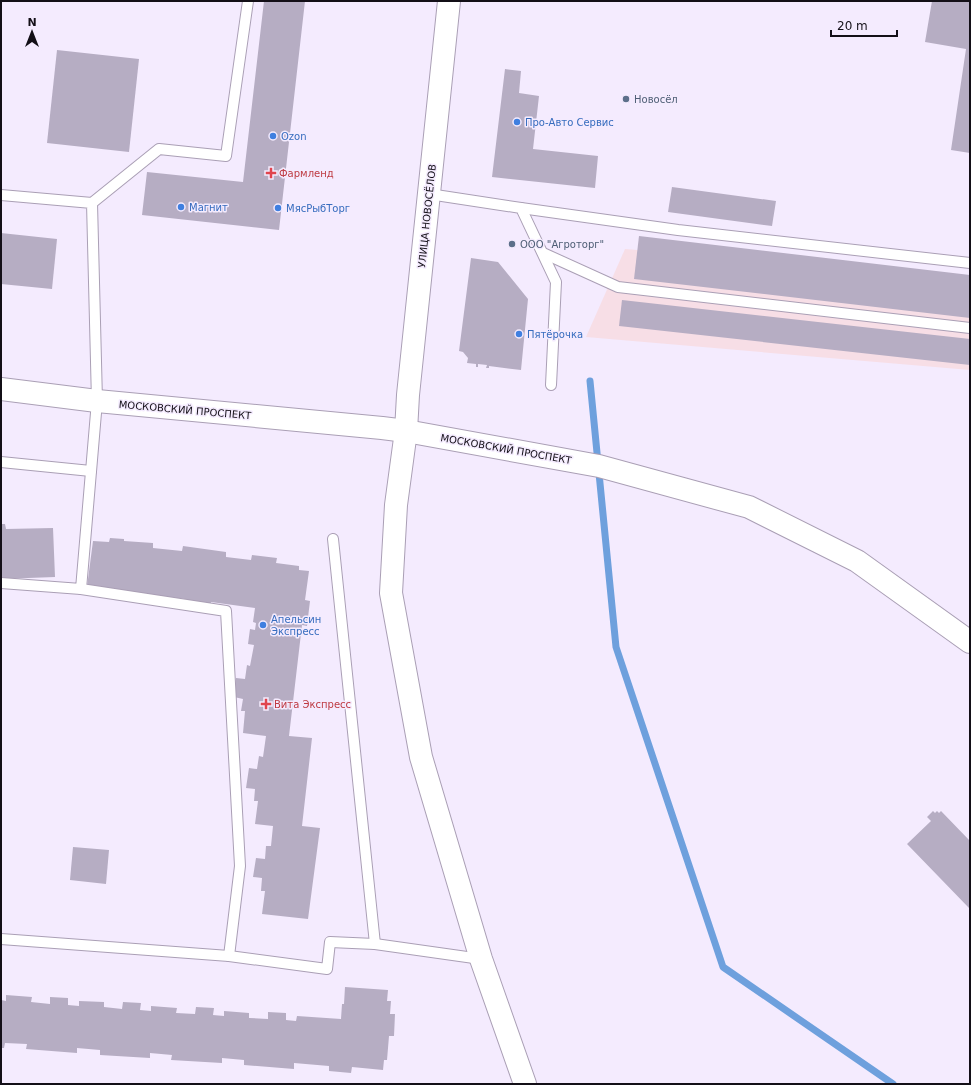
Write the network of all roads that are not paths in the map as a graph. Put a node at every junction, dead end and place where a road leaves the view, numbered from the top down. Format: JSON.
{"nodes":[{"id":1,"x":248,"y":1,"type":"edge"},
{"id":2,"x":449,"y":1,"type":"edge"},
{"id":3,"x":1,"y":194,"type":"edge"},
{"id":4,"x":429,"y":194,"type":"junction"},
{"id":5,"x":92,"y":203,"type":"junction"},
{"id":6,"x":521,"y":208,"type":"junction"},
{"id":7,"x":542,"y":253,"type":"junction"},
{"id":8,"x":970,"y":263,"type":"edge"},
{"id":9,"x":970,"y":328,"type":"edge"},
{"id":10,"x":551,"y":386,"type":"dead end"},
{"id":11,"x":1,"y":389,"type":"edge"},
{"id":12,"x":97,"y":401,"type":"junction"},
{"id":13,"x":406,"y":431,"type":"junction"},
{"id":14,"x":1,"y":462,"type":"edge"},
{"id":15,"x":91,"y":471,"type":"junction"},
{"id":16,"x":333,"y":539,"type":"dead end"},
{"id":17,"x":1,"y":583,"type":"edge"},
{"id":18,"x":80,"y":589,"type":"junction"},
{"id":19,"x":970,"y":642,"type":"edge"},
{"id":20,"x":1,"y":938,"type":"edge"},
{"id":21,"x":375,"y":944,"type":"junction"},
{"id":22,"x":230,"y":956,"type":"junction"},
{"id":23,"x":481,"y":959,"type":"junction"},
{"id":24,"x":525,"y":1084,"type":"edge"}],
"edges":[{"from":1,"to":5,"type":"lane"},
{"from":2,"to":4,"type":"street","name":"УЛИЦА НОВОСЁЛОВ"},
{"from":3,"to":5,"type":"lane"},
{"from":4,"to":6,"type":"lane"},
{"from":4,"to":13,"type":"street","name":"УЛИЦА НОВОСЁЛОВ"},
{"from":5,"to":12,"type":"lane"},
{"from":6,"to":7,"type":"lane"},
{"from":6,"to":8,"type":"lane"},
{"from":7,"to":9,"type":"lane"},
{"from":7,"to":10,"type":"lane"},
{"from":11,"to":12,"type":"street","name":"МОСКОВСКИЙ ПРОСПЕКТ"},
{"from":12,"to":13,"type":"street","name":"МОСКОВСКИЙ ПРОСПЕКТ"},
{"from":12,"to":15,"type":"lane"},
{"from":13,"to":19,"type":"street","name":"МОСКОВСКИЙ ПРОСПЕКТ"},
{"from":13,"to":23,"type":"street","name":"УЛИЦА НОВОСЁЛОВ"},
{"from":14,"to":15,"type":"lane"},
{"from":15,"to":18,"type":"lane"},
{"from":16,"to":21,"type":"lane"},
{"from":17,"to":18,"type":"lane"},
{"from":18,"to":22,"type":"lane"},
{"from":20,"to":22,"type":"lane"},
{"from":21,"to":22,"type":"lane"},
{"from":21,"to":23,"type":"lane"},
{"from":23,"to":24,"type":"street","name":"УЛИЦА НОВОСЁЛОВ"}]}
